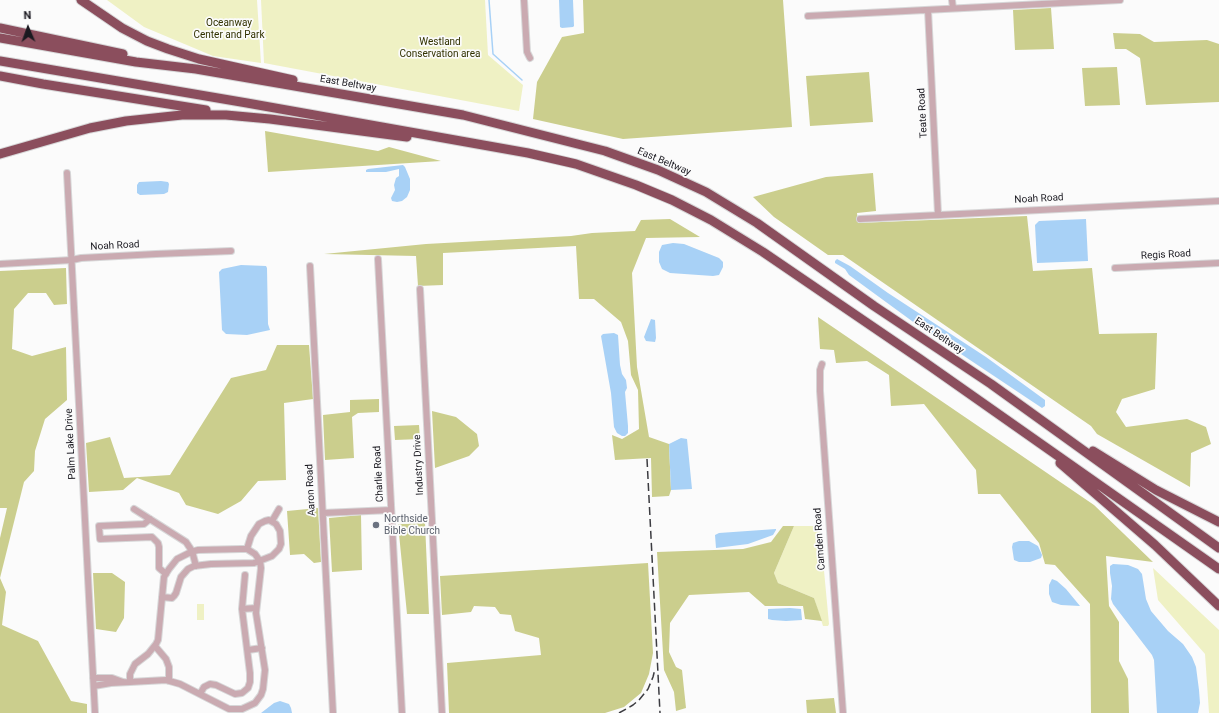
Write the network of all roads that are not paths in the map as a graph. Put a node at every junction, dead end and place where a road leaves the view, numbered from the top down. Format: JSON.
{"nodes":[{"id":1,"x":81,"y":0,"type":"edge"},
{"id":2,"x":524,"y":0,"type":"edge"},
{"id":3,"x":952,"y":0,"type":"edge"},
{"id":4,"x":1120,"y":0,"type":"edge"},
{"id":5,"x":953,"y":8,"type":"junction"},
{"id":6,"x":928,"y":10,"type":"junction"},
{"id":7,"x":808,"y":16,"type":"dead end"},
{"id":8,"x":0,"y":28,"type":"edge"},
{"id":9,"x":0,"y":38,"type":"edge"},
{"id":10,"x":530,"y":58,"type":"dead end"},
{"id":11,"x":0,"y":61,"type":"edge"},
{"id":12,"x":196,"y":69,"type":"junction"},
{"id":13,"x":0,"y":76,"type":"edge"},
{"id":14,"x":463,"y":115,"type":"junction"},
{"id":15,"x":270,"y":119,"type":"junction"},
{"id":16,"x":486,"y":145,"type":"junction"},
{"id":17,"x":0,"y":155,"type":"edge"},
{"id":18,"x":67,"y":174,"type":"dead end"},
{"id":19,"x":1219,"y":201,"type":"edge"},
{"id":20,"x":938,"y":214,"type":"junction"},
{"id":21,"x":860,"y":218,"type":"dead end"},
{"id":22,"x":231,"y":251,"type":"dead end"},
{"id":23,"x":378,"y":258,"type":"dead end"},
{"id":24,"x":72,"y":260,"type":"junction"},
{"id":25,"x":1219,"y":262,"type":"edge"},
{"id":26,"x":0,"y":264,"type":"edge"},
{"id":27,"x":310,"y":266,"type":"dead end"},
{"id":28,"x":1115,"y":268,"type":"dead end"},
{"id":29,"x":420,"y":289,"type":"dead end"},
{"id":30,"x":822,"y":364,"type":"dead end"},
{"id":31,"x":990,"y":384,"type":"junction"},
{"id":32,"x":1019,"y":428,"type":"junction"},
{"id":33,"x":279,"y":508,"type":"dead end"},
{"id":34,"x":134,"y":509,"type":"dead end"},
{"id":35,"x":391,"y":510,"type":"junction"},
{"id":36,"x":323,"y":513,"type":"junction"},
{"id":37,"x":150,"y":519,"type":"junction"},
{"id":38,"x":272,"y":521,"type":"junction"},
{"id":39,"x":1219,"y":522,"type":"edge"},
{"id":40,"x":1219,"y":548,"type":"edge"},
{"id":41,"x":247,"y":549,"type":"junction"},
{"id":42,"x":192,"y":551,"type":"junction"},
{"id":43,"x":260,"y":561,"type":"junction"},
{"id":44,"x":196,"y":566,"type":"junction"},
{"id":45,"x":1219,"y":569,"type":"edge"},
{"id":46,"x":166,"y":574,"type":"junction"},
{"id":47,"x":245,"y":575,"type":"dead end"},
{"id":48,"x":162,"y":598,"type":"junction"},
{"id":49,"x":1219,"y":606,"type":"edge"},
{"id":50,"x":256,"y":608,"type":"junction"},
{"id":51,"x":242,"y":609,"type":"junction"},
{"id":52,"x":155,"y":646,"type":"junction"},
{"id":53,"x":262,"y":648,"type":"junction"},
{"id":54,"x":248,"y":650,"type":"junction"},
{"id":55,"x":93,"y":678,"type":"junction"},
{"id":56,"x":170,"y":681,"type":"junction"},
{"id":57,"x":127,"y":682,"type":"junction"},
{"id":58,"x":94,"y":686,"type":"junction"},
{"id":59,"x":200,"y":694,"type":"junction"},
{"id":60,"x":95,"y":713,"type":"edge"},
{"id":61,"x":333,"y":713,"type":"edge"},
{"id":62,"x":402,"y":713,"type":"edge"},
{"id":63,"x":442,"y":713,"type":"edge"},
{"id":64,"x":843,"y":713,"type":"edge"}],
"edges":[{"from":1,"to":14,"type":"highway"},
{"from":2,"to":10,"type":"street"},
{"from":3,"to":5,"type":"street"},
{"from":4,"to":5,"type":"street"},
{"from":5,"to":6,"type":"street"},
{"from":6,"to":7,"type":"street"},
{"from":6,"to":20,"type":"street","name":"Teate Road"},
{"from":8,"to":12,"type":"highway"},
{"from":9,"to":12,"type":"highway","name":"East Beltway"},
{"from":11,"to":16,"type":"highway"},
{"from":12,"to":14,"type":"highway","name":"East Beltway"},
{"from":13,"to":15,"type":"highway"},
{"from":14,"to":31,"type":"highway","name":"East Beltway"},
{"from":15,"to":16,"type":"highway"},
{"from":15,"to":17,"type":"highway"},
{"from":16,"to":32,"type":"highway"},
{"from":18,"to":24,"type":"street","name":"Palm Lake Drive"},
{"from":19,"to":20,"type":"street","name":"Noah Road"},
{"from":20,"to":21,"type":"street","name":"Noah Road"},
{"from":22,"to":24,"type":"street","name":"Noah Road"},
{"from":23,"to":35,"type":"street","name":"Charlie Road"},
{"from":24,"to":26,"type":"street","name":"Noah Road"},
{"from":24,"to":55,"type":"street","name":"Palm Lake Drive"},
{"from":25,"to":28,"type":"street","name":"Regis Road"},
{"from":27,"to":36,"type":"street","name":"Aaron Road"},
{"from":29,"to":63,"type":"street","name":"Industry Drive"},
{"from":30,"to":64,"type":"street","name":"Camden Road"},
{"from":31,"to":39,"type":"highway"},
{"from":31,"to":40,"type":"highway","name":"East Beltway"},
{"from":32,"to":45,"type":"highway"},
{"from":32,"to":49,"type":"highway"},
{"from":33,"to":38,"type":"street"},
{"from":34,"to":37,"type":"street"},
{"from":35,"to":36,"type":"street"},
{"from":35,"to":62,"type":"street","name":"Charlie Road"},
{"from":36,"to":61,"type":"street","name":"Aaron Road"},
{"from":37,"to":42,"type":"street"},
{"from":37,"to":46,"type":"street"},
{"from":38,"to":41,"type":"street"},
{"from":38,"to":43,"type":"street"},
{"from":41,"to":42,"type":"street"},
{"from":41,"to":43,"type":"street"},
{"from":42,"to":44,"type":"street"},
{"from":42,"to":46,"type":"street"},
{"from":43,"to":44,"type":"street"},
{"from":43,"to":50,"type":"street"},
{"from":44,"to":48,"type":"street"},
{"from":46,"to":48,"type":"street"},
{"from":47,"to":51,"type":"street"},
{"from":48,"to":52,"type":"street"},
{"from":50,"to":51,"type":"street"},
{"from":50,"to":53,"type":"street"},
{"from":51,"to":54,"type":"street"},
{"from":52,"to":56,"type":"street"},
{"from":52,"to":57,"type":"street"},
{"from":53,"to":54,"type":"street"},
{"from":53,"to":59,"type":"street"},
{"from":54,"to":59,"type":"street"},
{"from":55,"to":57,"type":"street"},
{"from":55,"to":58,"type":"street","name":"Palm Lake Drive"},
{"from":56,"to":57,"type":"street"},
{"from":56,"to":59,"type":"street"},
{"from":57,"to":58,"type":"street"},
{"from":58,"to":60,"type":"street","name":"Palm Lake Drive"}]}
